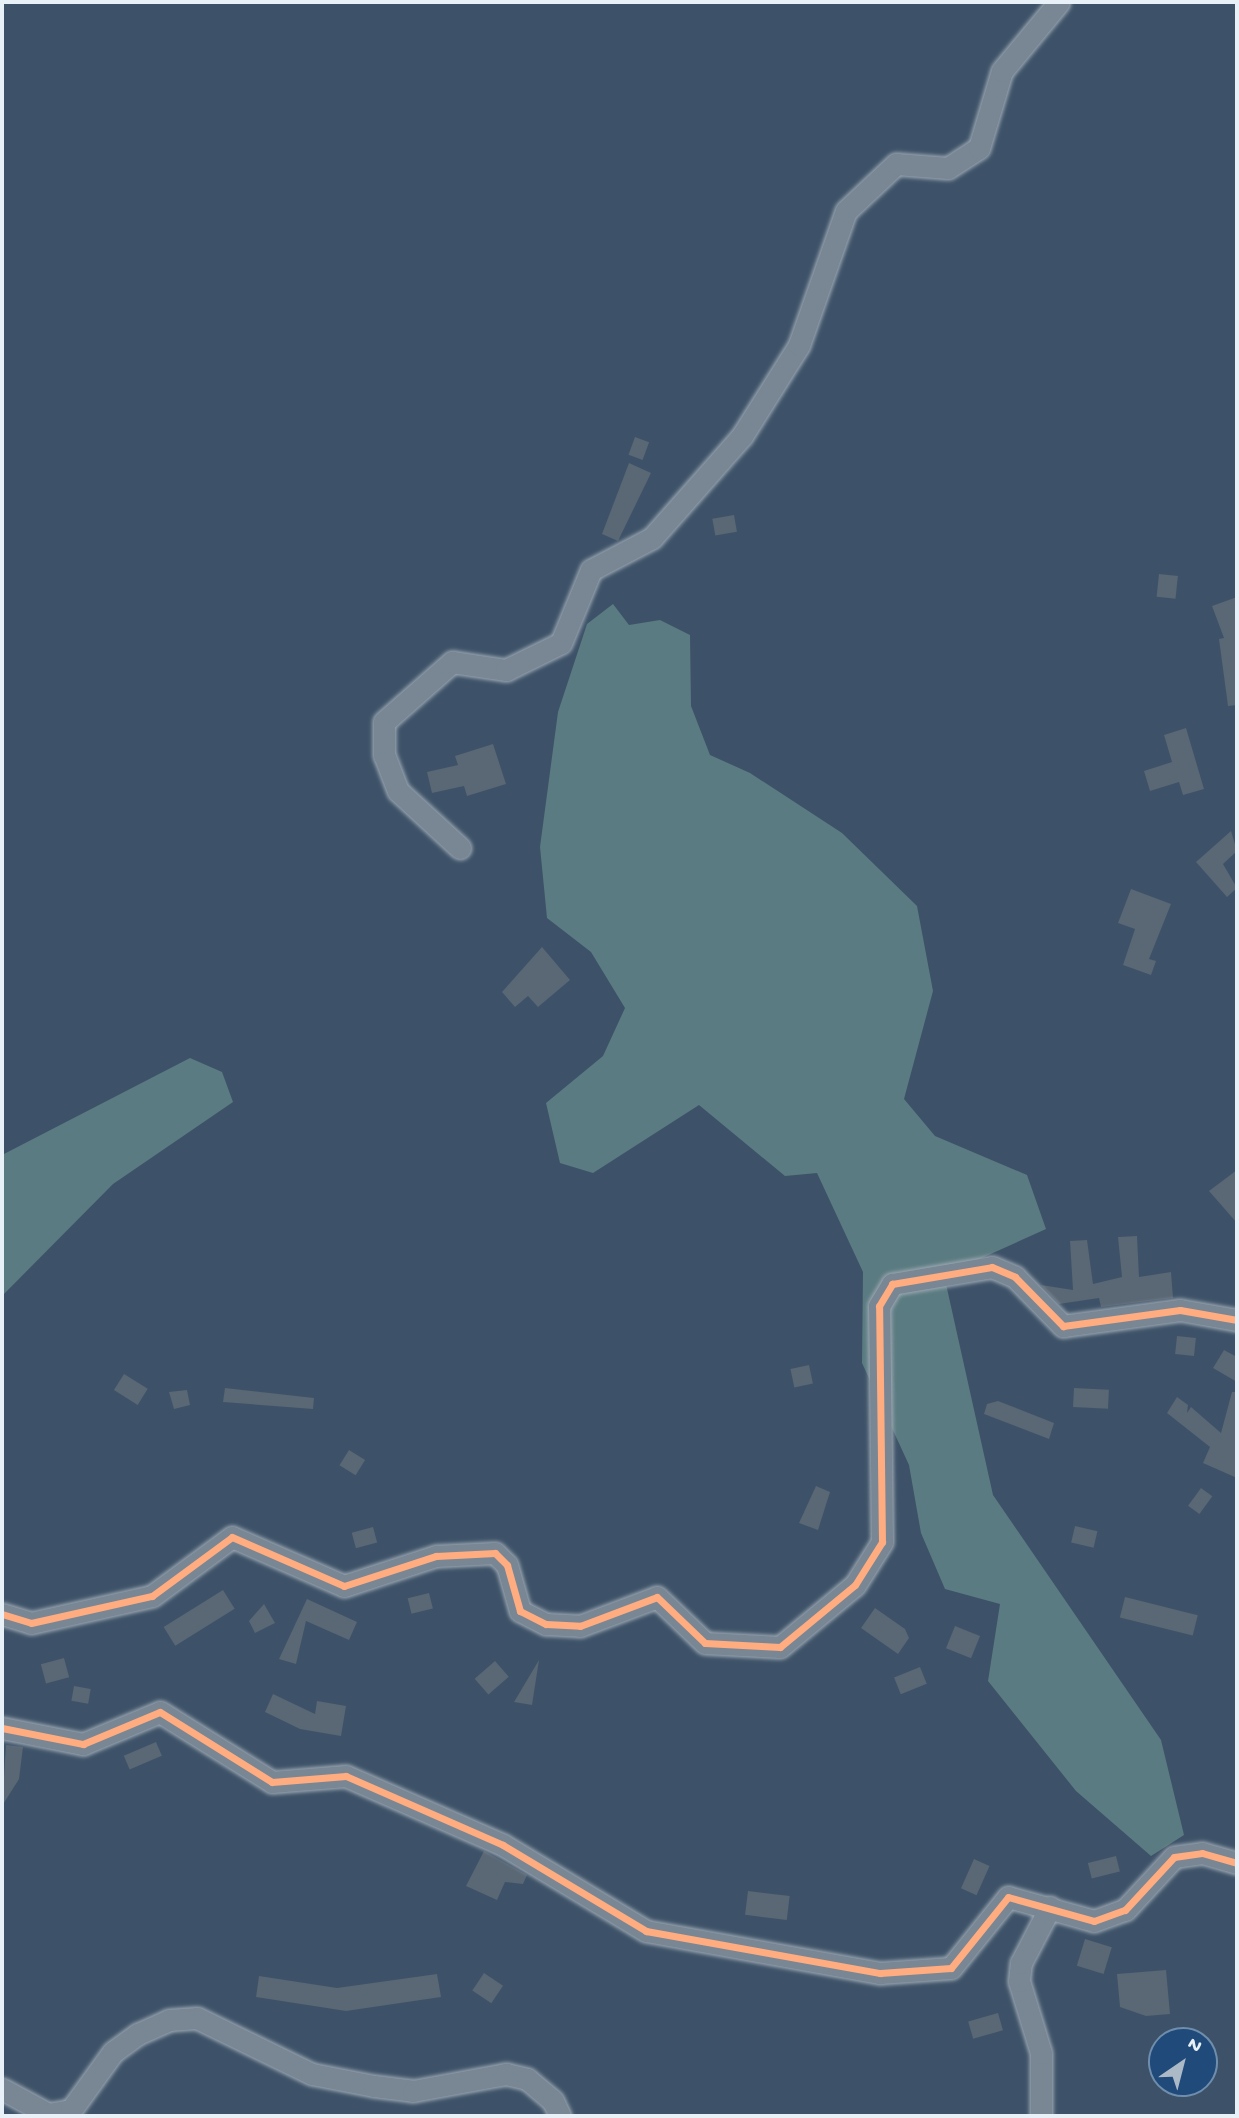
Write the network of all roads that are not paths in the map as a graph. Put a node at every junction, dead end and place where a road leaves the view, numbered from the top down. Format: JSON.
{"nodes":[{"id":1,"x":1059,"y":2,"type":"edge"},
{"id":2,"x":460,"y":848,"type":"dead end"},
{"id":3,"x":1237,"y":1320,"type":"edge"},
{"id":4,"x":2,"y":1614,"type":"edge"},
{"id":5,"x":2,"y":1728,"type":"edge"},
{"id":6,"x":1237,"y":1863,"type":"edge"},
{"id":7,"x":1050,"y":1907,"type":"junction"},
{"id":8,"x":2,"y":2089,"type":"edge"},
{"id":9,"x":560,"y":2116,"type":"edge"},
{"id":10,"x":1041,"y":2116,"type":"edge"}],
"edges":[{"from":1,"to":2,"type":"street"},
{"from":3,"to":4,"type":"street"},
{"from":5,"to":7,"type":"street"},
{"from":6,"to":7,"type":"street"},
{"from":7,"to":10,"type":"street"},
{"from":8,"to":9,"type":"street"}]}
